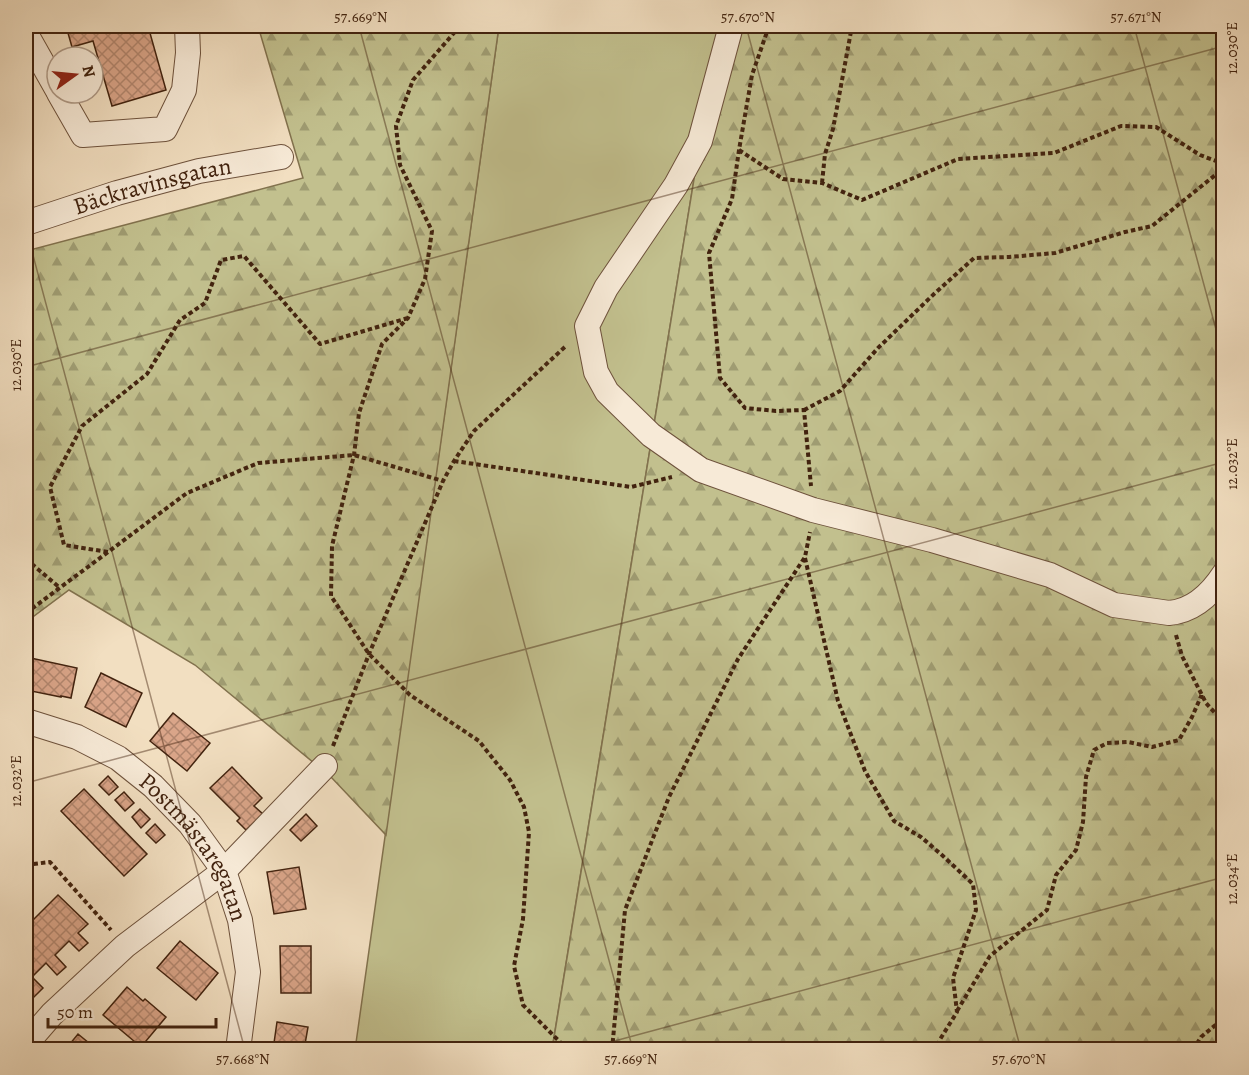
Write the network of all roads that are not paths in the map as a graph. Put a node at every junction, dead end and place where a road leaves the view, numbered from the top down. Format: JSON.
{"nodes":[{"id":1,"x":187,"y":26,"type":"edge"},
{"id":2,"x":731,"y":26,"type":"edge"},
{"id":3,"x":26,"y":34,"type":"edge"},
{"id":4,"x":45,"y":68,"type":"edge"},
{"id":5,"x":66,"y":105,"type":"edge"},
{"id":6,"x":281,"y":157,"type":"dead end"},
{"id":7,"x":26,"y":223,"type":"edge"},
{"id":8,"x":1224,"y":574,"type":"edge"},
{"id":9,"x":26,"y":721,"type":"edge"},
{"id":10,"x":325,"y":766,"type":"road end"},
{"id":11,"x":224,"y":872,"type":"junction"},
{"id":12,"x":26,"y":1044,"type":"edge"},
{"id":13,"x":238,"y":1050,"type":"edge"}],
"edges":[{"from":1,"to":5,"type":"street"},
{"from":2,"to":8,"type":"street"},
{"from":3,"to":4,"type":"street"},
{"from":6,"to":7,"type":"street","name":"Bäckravinsgatan"},
{"from":9,"to":11,"type":"street","name":"Postmästaregatan"},
{"from":10,"to":11,"type":"street"},
{"from":11,"to":12,"type":"street"},
{"from":11,"to":13,"type":"street","name":"Postmästaregatan"}]}
